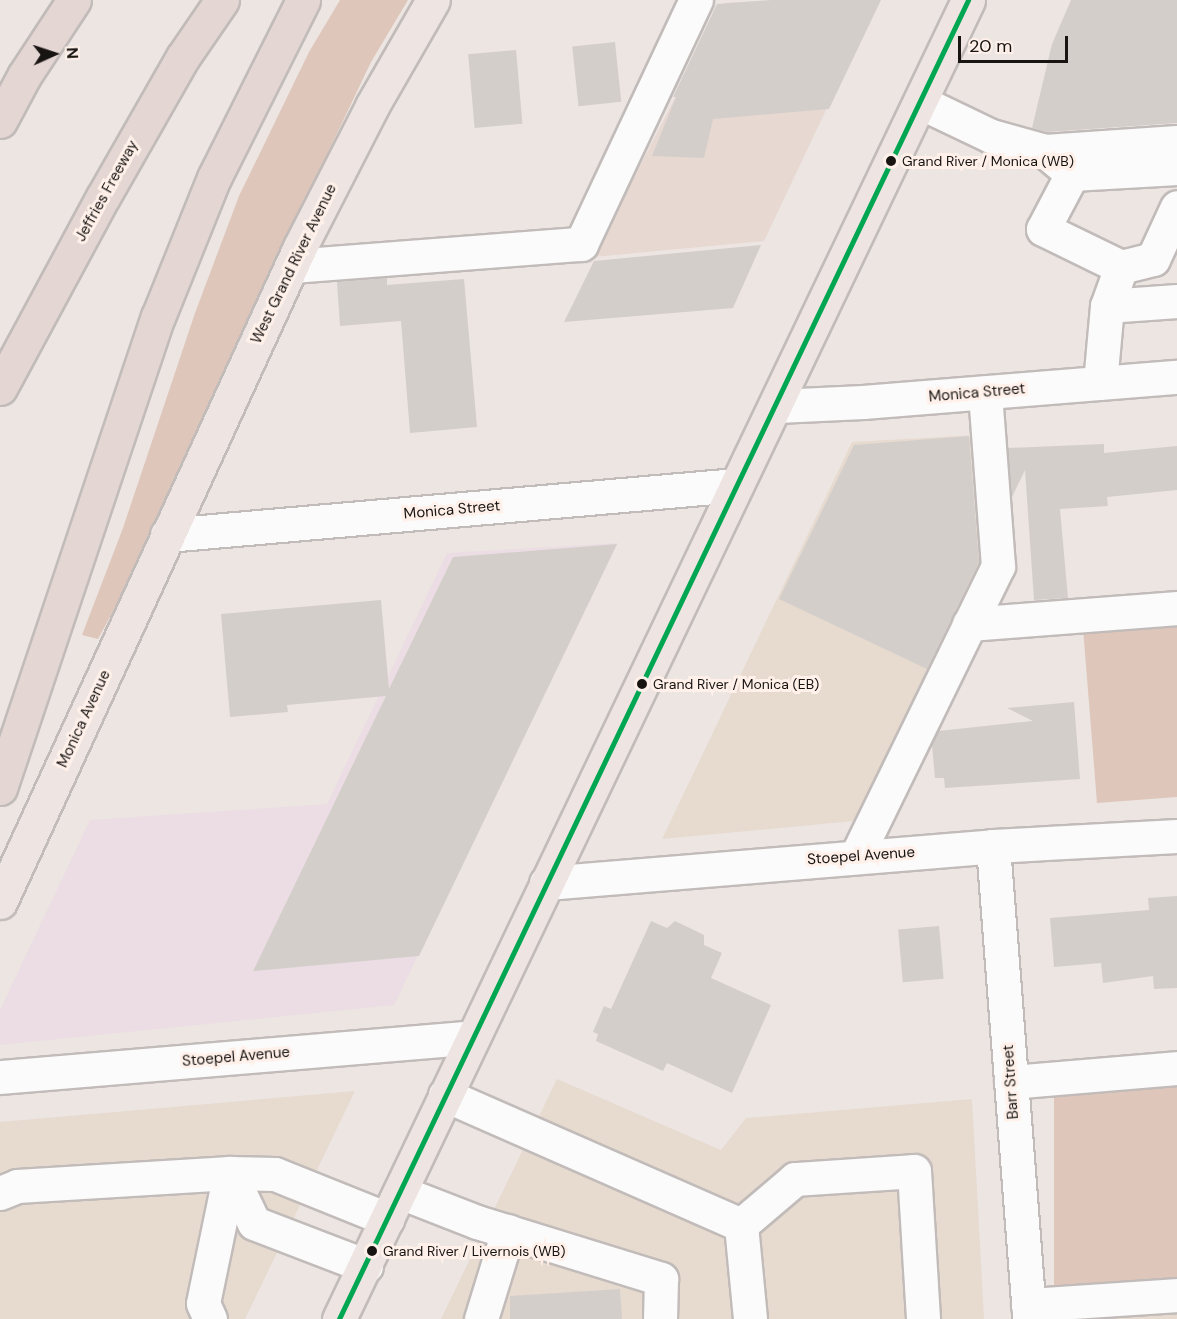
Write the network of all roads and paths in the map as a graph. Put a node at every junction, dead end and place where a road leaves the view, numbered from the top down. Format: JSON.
{"nodes":[{"id":1,"x":74,"y":0,"type":"edge"},
{"id":2,"x":222,"y":0,"type":"edge"},
{"id":3,"x":303,"y":0,"type":"edge"},
{"id":4,"x":433,"y":0,"type":"edge"},
{"id":5,"x":696,"y":0,"type":"edge"},
{"id":6,"x":968,"y":0,"type":"edge"},
{"id":7,"x":920,"y":102,"type":"junction"},
{"id":8,"x":0,"y":121,"type":"edge"},
{"id":9,"x":1177,"y":142,"type":"edge"},
{"id":10,"x":1046,"y":151,"type":"junction"},
{"id":11,"x":1177,"y":168,"type":"edge"},
{"id":12,"x":1072,"y":174,"type":"junction"},
{"id":13,"x":1177,"y":207,"type":"edge"},
{"id":14,"x":292,"y":266,"type":"junction"},
{"id":15,"x":1121,"y":267,"type":"junction"},
{"id":16,"x":1177,"y":301,"type":"edge"},
{"id":17,"x":1107,"y":306,"type":"junction"},
{"id":18,"x":1177,"y":377,"type":"edge"},
{"id":19,"x":1100,"y":383,"type":"junction"},
{"id":20,"x":0,"y":388,"type":"edge"},
{"id":21,"x":985,"y":392,"type":"junction"},
{"id":22,"x":777,"y":406,"type":"junction"},
{"id":23,"x":736,"y":485,"type":"junction"},
{"id":24,"x":167,"y":535,"type":"junction"},
{"id":25,"x":1177,"y":608,"type":"edge"},
{"id":26,"x":969,"y":624,"type":"junction"},
{"id":27,"x":0,"y":788,"type":"edge"},
{"id":28,"x":1177,"y":836,"type":"edge"},
{"id":29,"x":993,"y":846,"type":"junction"},
{"id":30,"x":856,"y":857,"type":"junction"},
{"id":31,"x":546,"y":883,"type":"junction"},
{"id":32,"x":0,"y":902,"type":"edge"},
{"id":33,"x":472,"y":1037,"type":"junction"},
{"id":34,"x":1177,"y":1068,"type":"edge"},
{"id":35,"x":0,"y":1077,"type":"edge"},
{"id":36,"x":1011,"y":1082,"type":"junction"},
{"id":37,"x":445,"y":1095,"type":"junction"},
{"id":38,"x":230,"y":1173,"type":"junction"},
{"id":39,"x":0,"y":1192,"type":"edge"},
{"id":40,"x":394,"y":1205,"type":"junction"},
{"id":41,"x":741,"y":1225,"type":"junction"},
{"id":42,"x":508,"y":1231,"type":"junction"},
{"id":43,"x":366,"y":1266,"type":"junction"},
{"id":44,"x":1177,"y":1295,"type":"edge"},
{"id":45,"x":1113,"y":1309,"type":"edge"},
{"id":46,"x":1028,"y":1312,"type":"edge"},
{"id":47,"x":210,"y":1319,"type":"edge"},
{"id":48,"x":339,"y":1319,"type":"edge"},
{"id":49,"x":481,"y":1319,"type":"edge"},
{"id":50,"x":660,"y":1319,"type":"edge"},
{"id":51,"x":750,"y":1319,"type":"edge"},
{"id":52,"x":923,"y":1319,"type":"edge"}],
"edges":[{"from":1,"to":8,"type":"highway"},
{"from":2,"to":20,"type":"highway","name":"Jeffries Freeway"},
{"from":3,"to":27,"type":"highway"},
{"from":4,"to":14,"type":"main road","name":"West Grand River Avenue"},
{"from":5,"to":14,"type":"street"},
{"from":6,"to":7,"type":"main road"},
{"from":7,"to":10,"type":"street"},
{"from":7,"to":22,"type":"main road"},
{"from":9,"to":10,"type":"street"},
{"from":10,"to":12,"type":"street"},
{"from":11,"to":12,"type":"street"},
{"from":12,"to":15,"type":"street"},
{"from":13,"to":15,"type":"street"},
{"from":14,"to":24,"type":"main road","name":"West Grand River Avenue"},
{"from":15,"to":17,"type":"street"},
{"from":16,"to":17,"type":"street"},
{"from":17,"to":19,"type":"street"},
{"from":18,"to":19,"type":"street","name":"Monica Street"},
{"from":19,"to":21,"type":"street","name":"Monica Street"},
{"from":21,"to":22,"type":"street","name":"Monica Street"},
{"from":21,"to":26,"type":"street"},
{"from":22,"to":23,"type":"main road"},
{"from":23,"to":24,"type":"street","name":"Monica Street"},
{"from":23,"to":31,"type":"main road"},
{"from":24,"to":32,"type":"main road","name":"Monica Avenue"},
{"from":25,"to":26,"type":"street"},
{"from":26,"to":30,"type":"street"},
{"from":28,"to":29,"type":"street","name":"Stoepel Avenue"},
{"from":29,"to":30,"type":"street","name":"Stoepel Avenue"},
{"from":29,"to":36,"type":"street","name":"Barr Street"},
{"from":30,"to":31,"type":"street","name":"Stoepel Avenue"},
{"from":31,"to":33,"type":"main road"},
{"from":33,"to":35,"type":"street","name":"Stoepel Avenue"},
{"from":33,"to":37,"type":"main road"},
{"from":34,"to":36,"type":"street"},
{"from":36,"to":46,"type":"street","name":"Barr Street"},
{"from":37,"to":40,"type":"main road"},
{"from":37,"to":41,"type":"street"},
{"from":38,"to":39,"type":"street"},
{"from":38,"to":40,"type":"street"},
{"from":38,"to":43,"type":"street"},
{"from":38,"to":47,"type":"street"},
{"from":40,"to":42,"type":"street"},
{"from":40,"to":43,"type":"main road"},
{"from":41,"to":51,"type":"street"},
{"from":41,"to":52,"type":"street"},
{"from":42,"to":49,"type":"street"},
{"from":42,"to":50,"type":"street"},
{"from":43,"to":48,"type":"main road"},
{"from":44,"to":45,"type":"street"},
{"from":45,"to":46,"type":"street"}]}
